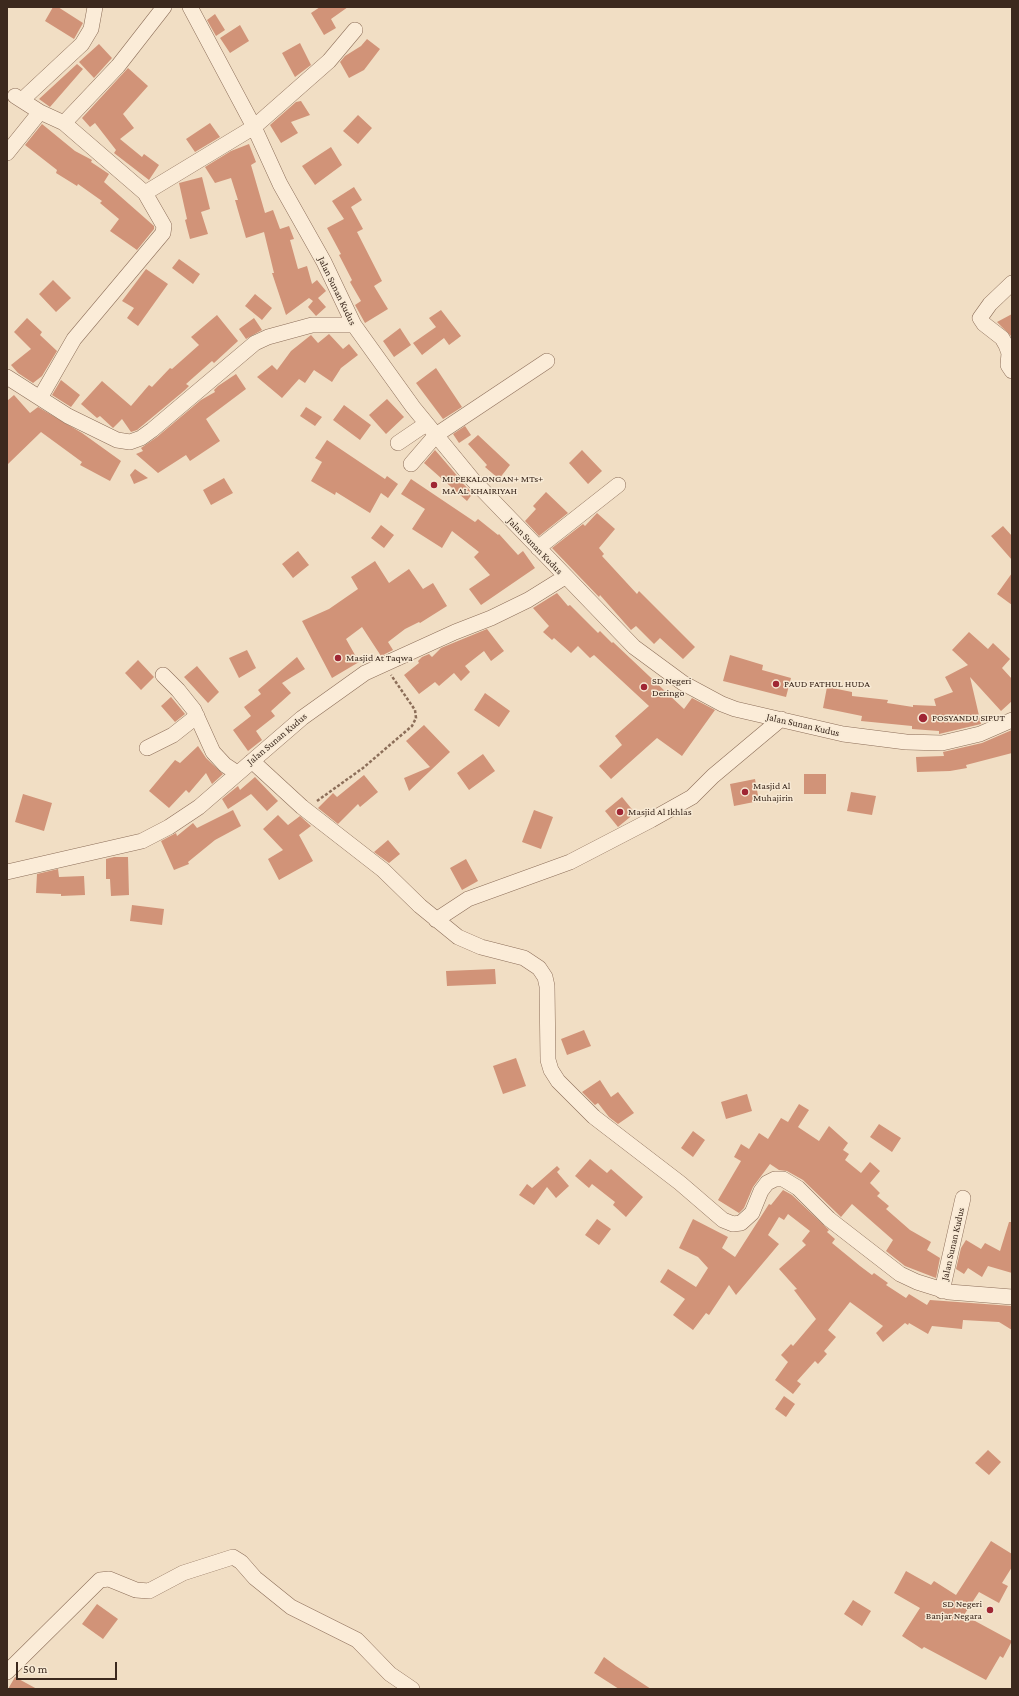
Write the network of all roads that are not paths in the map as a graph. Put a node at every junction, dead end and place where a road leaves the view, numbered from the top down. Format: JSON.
{"nodes":[{"id":1,"x":95,"y":7,"type":"edge"},
{"id":2,"x":164,"y":7,"type":"edge"},
{"id":3,"x":190,"y":7,"type":"edge"},
{"id":4,"x":355,"y":30,"type":"dead end"},
{"id":5,"x":40,"y":112,"type":"junction"},
{"id":6,"x":64,"y":123,"type":"junction"},
{"id":7,"x":254,"y":127,"type":"junction"},
{"id":8,"x":7,"y":153,"type":"edge"},
{"id":9,"x":145,"y":193,"type":"junction"},
{"id":10,"x":1012,"y":283,"type":"edge"},
{"id":11,"x":354,"y":326,"type":"junction"},
{"id":12,"x":1010,"y":346,"type":"edge"},
{"id":13,"x":547,"y":361,"type":"dead end"},
{"id":14,"x":1012,"y":371,"type":"edge"},
{"id":15,"x":7,"y":377,"type":"edge"},
{"id":16,"x":40,"y":398,"type":"junction"},
{"id":17,"x":431,"y":429,"type":"junction"},
{"id":18,"x":398,"y":443,"type":"dead end"},
{"id":19,"x":410,"y":464,"type":"dead end"},
{"id":20,"x":618,"y":485,"type":"dead end"},
{"id":21,"x":538,"y":548,"type":"junction"},
{"id":22,"x":565,"y":577,"type":"junction"},
{"id":23,"x":163,"y":675,"type":"dead end"},
{"id":24,"x":197,"y":716,"type":"junction"},
{"id":25,"x":781,"y":719,"type":"junction"},
{"id":26,"x":1012,"y":720,"type":"edge"},
{"id":27,"x":147,"y":748,"type":"dead end"},
{"id":28,"x":252,"y":761,"type":"junction"},
{"id":29,"x":237,"y":773,"type":"junction"},
{"id":30,"x":7,"y":872,"type":"edge"},
{"id":31,"x":436,"y":920,"type":"junction"},
{"id":32,"x":963,"y":1198,"type":"dead end"},
{"id":33,"x":942,"y":1290,"type":"junction"},
{"id":34,"x":1012,"y":1297,"type":"edge"},
{"id":35,"x":7,"y":1672,"type":"edge"},
{"id":36,"x":412,"y":1689,"type":"edge"}],
"edges":[{"from":1,"to":5,"type":"street"},
{"from":2,"to":6,"type":"street"},
{"from":3,"to":7,"type":"street","name":"Jalan Sunan Kudus"},
{"from":4,"to":7,"type":"street"},
{"from":5,"to":6,"type":"street"},
{"from":5,"to":8,"type":"street"},
{"from":6,"to":9,"type":"street"},
{"from":7,"to":9,"type":"street"},
{"from":7,"to":11,"type":"street","name":"Jalan Sunan Kudus"},
{"from":9,"to":16,"type":"street"},
{"from":10,"to":12,"type":"street"},
{"from":11,"to":16,"type":"street"},
{"from":11,"to":17,"type":"street","name":"Jalan Sunan Kudus"},
{"from":12,"to":14,"type":"street"},
{"from":13,"to":17,"type":"street"},
{"from":15,"to":16,"type":"street"},
{"from":17,"to":18,"type":"street"},
{"from":17,"to":19,"type":"street"},
{"from":17,"to":21,"type":"street","name":"Jalan Sunan Kudus"},
{"from":20,"to":21,"type":"street"},
{"from":21,"to":22,"type":"street","name":"Jalan Sunan Kudus"},
{"from":22,"to":25,"type":"street","name":"Jalan Sunan Kudus"},
{"from":22,"to":28,"type":"street","name":"Jalan Sunan Kudus"},
{"from":23,"to":24,"type":"street"},
{"from":24,"to":27,"type":"street"},
{"from":24,"to":29,"type":"street"},
{"from":25,"to":26,"type":"street","name":"Jalan Sunan Kudus"},
{"from":25,"to":31,"type":"street"},
{"from":28,"to":29,"type":"street","name":"Jalan Sunan Kudus"},
{"from":28,"to":31,"type":"street"},
{"from":29,"to":30,"type":"street","name":"Jalan Sunan Kudus"},
{"from":31,"to":33,"type":"street"},
{"from":32,"to":33,"type":"street","name":"Jalan Sunan Kudus"},
{"from":33,"to":34,"type":"street"},
{"from":35,"to":36,"type":"street"}]}
